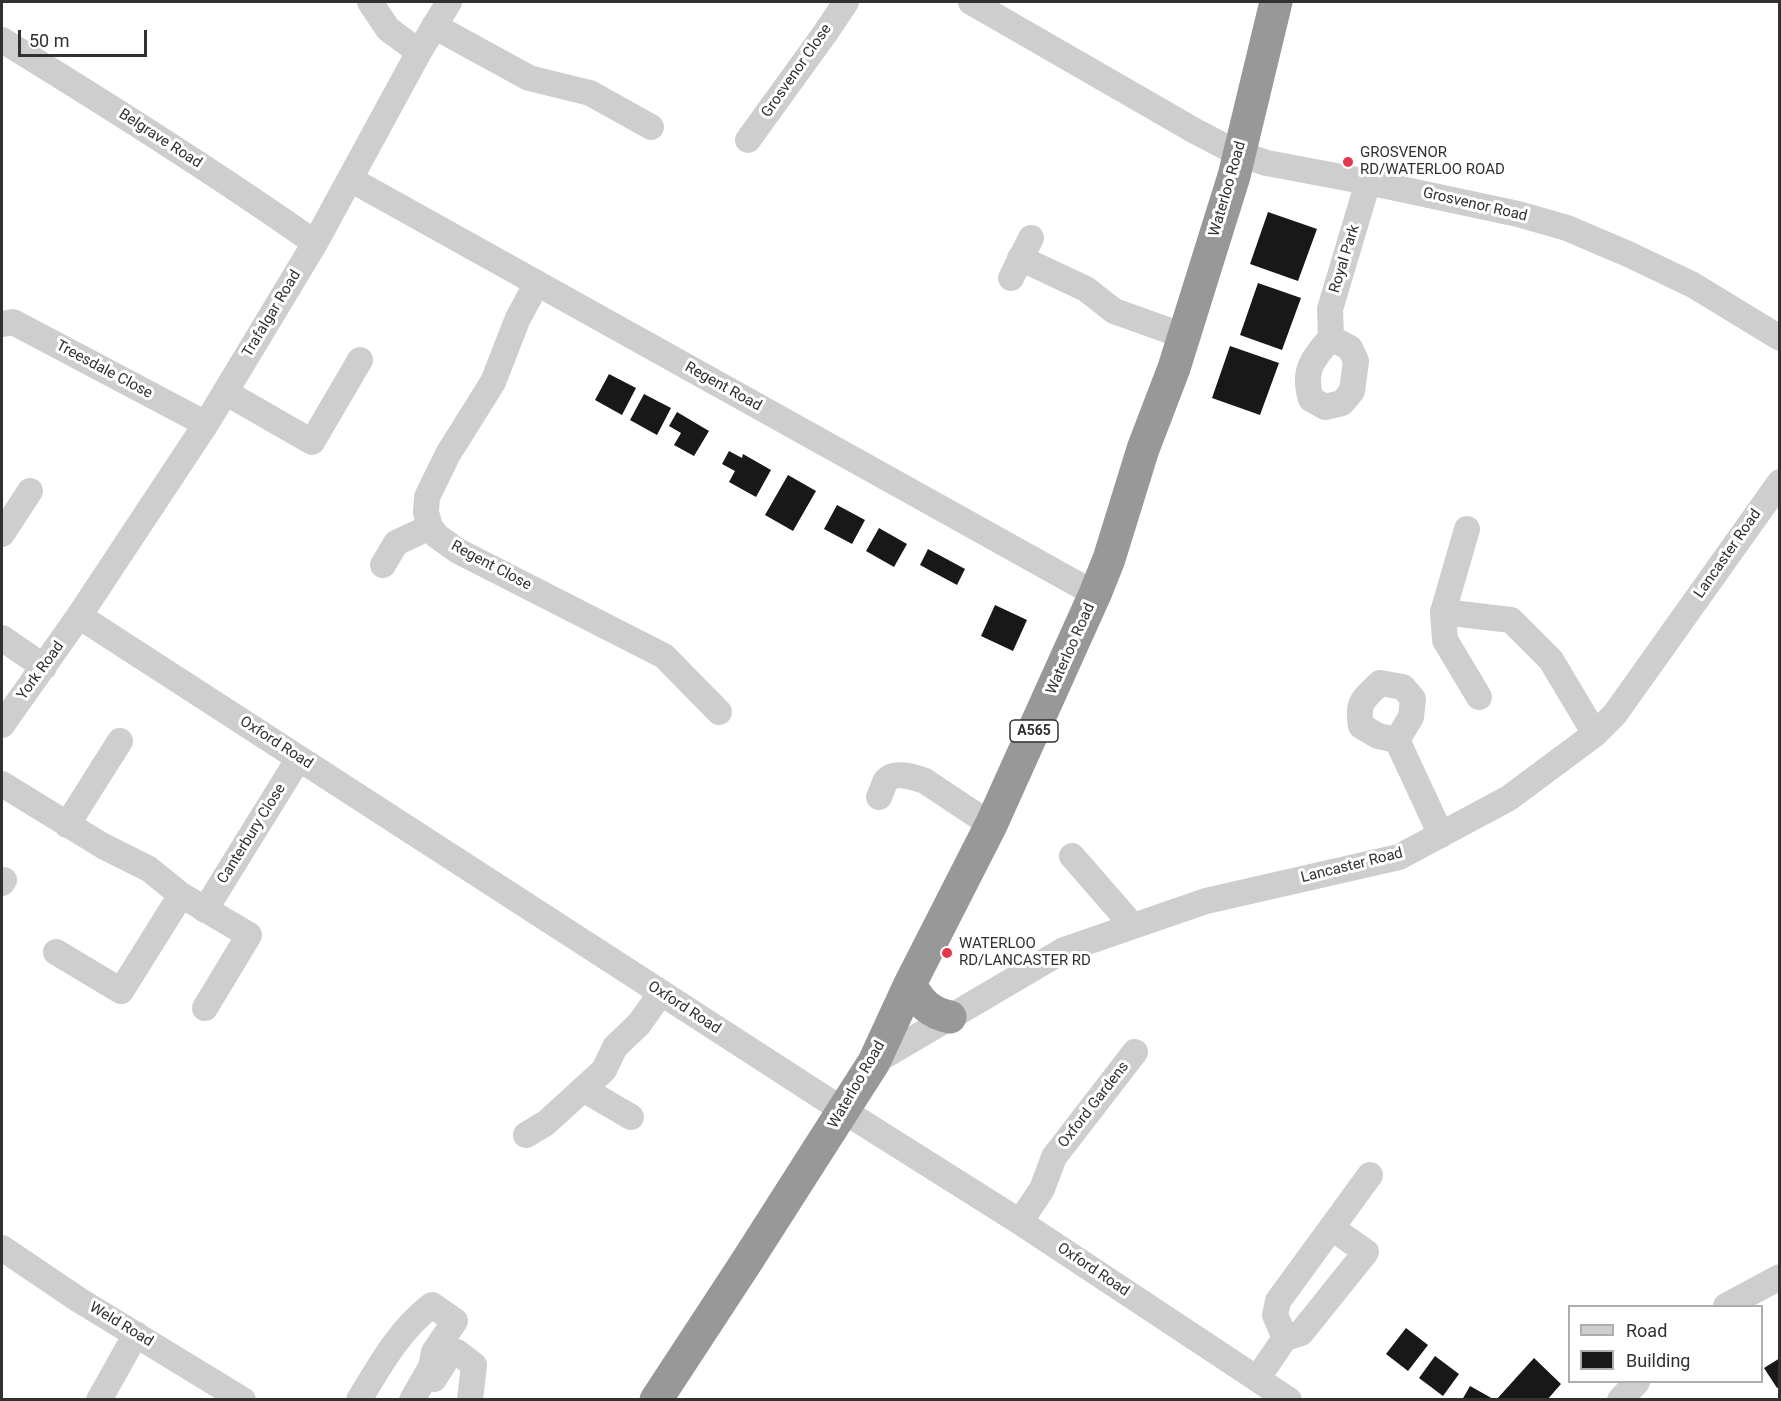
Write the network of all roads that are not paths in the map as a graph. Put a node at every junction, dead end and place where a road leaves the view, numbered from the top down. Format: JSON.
{"nodes":[{"id":1,"x":370,"y":2,"type":"edge"},
{"id":2,"x":846,"y":2,"type":"edge"},
{"id":3,"x":971,"y":2,"type":"edge"},
{"id":4,"x":1276,"y":2,"type":"edge"},
{"id":5,"x":439,"y":10,"type":"edge"},
{"id":6,"x":2,"y":40,"type":"edge"},
{"id":7,"x":419,"y":52,"type":"junction"},
{"id":8,"x":651,"y":126,"type":"dead end"},
{"id":9,"x":748,"y":140,"type":"dead end"},
{"id":10,"x":1239,"y":154,"type":"junction"},
{"id":11,"x":350,"y":179,"type":"junction"},
{"id":12,"x":1368,"y":182,"type":"junction"},
{"id":13,"x":315,"y":243,"type":"junction"},
{"id":14,"x":1021,"y":258,"type":"dead end"},
{"id":15,"x":537,"y":283,"type":"junction"},
{"id":16,"x":2,"y":324,"type":"edge"},
{"id":17,"x":1184,"y":336,"type":"junction"},
{"id":18,"x":1330,"y":338,"type":"dead end"},
{"id":19,"x":1779,"y":338,"type":"edge"},
{"id":20,"x":360,"y":360,"type":"dead end"},
{"id":21,"x":225,"y":392,"type":"junction"},
{"id":22,"x":206,"y":424,"type":"junction"},
{"id":23,"x":1777,"y":491,"type":"edge"},
{"id":24,"x":16,"y":499,"type":"edge"},
{"id":25,"x":430,"y":527,"type":"junction"},
{"id":26,"x":1467,"y":529,"type":"dead end"},
{"id":27,"x":2,"y":534,"type":"edge"},
{"id":28,"x":383,"y":565,"type":"dead end"},
{"id":29,"x":1095,"y":594,"type":"junction"},
{"id":30,"x":1443,"y":612,"type":"junction"},
{"id":31,"x":79,"y":616,"type":"junction"},
{"id":32,"x":2,"y":638,"type":"edge"},
{"id":33,"x":44,"y":667,"type":"junction"},
{"id":34,"x":1479,"y":697,"type":"dead end"},
{"id":35,"x":718,"y":712,"type":"dead end"},
{"id":36,"x":2,"y":725,"type":"edge"},
{"id":37,"x":1595,"y":734,"type":"junction"},
{"id":38,"x":1397,"y":740,"type":"dead end"},
{"id":39,"x":120,"y":741,"type":"dead end"},
{"id":40,"x":299,"y":758,"type":"junction"},
{"id":41,"x":2,"y":784,"type":"edge"},
{"id":42,"x":879,"y":797,"type":"dead end"},
{"id":43,"x":68,"y":825,"type":"junction"},
{"id":44,"x":991,"y":825,"type":"junction"},
{"id":45,"x":1441,"y":835,"type":"junction"},
{"id":46,"x":1072,"y":856,"type":"dead end"},
{"id":47,"x":181,"y":895,"type":"junction"},
{"id":48,"x":205,"y":910,"type":"junction"},
{"id":49,"x":1133,"y":926,"type":"junction"},
{"id":50,"x":56,"y":952,"type":"dead end"},
{"id":51,"x":910,"y":984,"type":"junction"},
{"id":52,"x":661,"y":993,"type":"junction"},
{"id":53,"x":205,"y":1008,"type":"dead end"},
{"id":54,"x":950,"y":1017,"type":"junction"},
{"id":55,"x":1135,"y":1052,"type":"dead end"},
{"id":56,"x":874,"y":1062,"type":"junction"},
{"id":57,"x":583,"y":1089,"type":"junction"},
{"id":58,"x":844,"y":1111,"type":"junction"},
{"id":59,"x":631,"y":1117,"type":"dead end"},
{"id":60,"x":526,"y":1135,"type":"dead end"},
{"id":61,"x":1370,"y":1175,"type":"dead end"},
{"id":62,"x":1020,"y":1222,"type":"junction"},
{"id":63,"x":1332,"y":1228,"type":"junction"},
{"id":64,"x":2,"y":1248,"type":"edge"},
{"id":65,"x":1779,"y":1276,"type":"edge"},
{"id":66,"x":1728,"y":1305,"type":"edge"},
{"id":67,"x":136,"y":1334,"type":"junction"},
{"id":68,"x":1285,"y":1338,"type":"junction"},
{"id":69,"x":1257,"y":1379,"type":"junction"},
{"id":70,"x":1636,"y":1383,"type":"edge"},
{"id":71,"x":99,"y":1400,"type":"edge"},
{"id":72,"x":243,"y":1400,"type":"edge"},
{"id":73,"x":359,"y":1400,"type":"edge"},
{"id":74,"x":412,"y":1400,"type":"edge"},
{"id":75,"x":420,"y":1400,"type":"edge"},
{"id":76,"x":470,"y":1400,"type":"edge"},
{"id":77,"x":656,"y":1400,"type":"edge"},
{"id":78,"x":1289,"y":1400,"type":"edge"},
{"id":79,"x":1620,"y":1400,"type":"edge"}],
"edges":[{"from":1,"to":7,"type":"street"},
{"from":2,"to":9,"type":"street","name":"Grosvenor Close"},
{"from":3,"to":10,"type":"street","name":"Grosvenor Road"},
{"from":4,"to":10,"type":"highway","name":"Waterloo Road","number":"A565"},
{"from":5,"to":7,"type":"street","name":"Trafalgar Road"},
{"from":5,"to":8,"type":"street"},
{"from":6,"to":13,"type":"street","name":"Belgrave Road"},
{"from":7,"to":11,"type":"street","name":"Trafalgar Road"},
{"from":10,"to":12,"type":"street","name":"Grosvenor Road"},
{"from":10,"to":17,"type":"highway","name":"Waterloo Road","number":"A565"},
{"from":11,"to":13,"type":"street","name":"Trafalgar Road"},
{"from":11,"to":15,"type":"street","name":"Regent Road"},
{"from":12,"to":18,"type":"street","name":"Royal Park"},
{"from":12,"to":19,"type":"street","name":"Grosvenor Road"},
{"from":13,"to":21,"type":"street","name":"Trafalgar Road"},
{"from":14,"to":17,"type":"street"},
{"from":15,"to":25,"type":"street"},
{"from":15,"to":29,"type":"street","name":"Regent Road"},
{"from":16,"to":22,"type":"street","name":"Treesdale Close"},
{"from":17,"to":29,"type":"highway","name":"Waterloo Road","number":"A565"},
{"from":20,"to":21,"type":"street"},
{"from":21,"to":22,"type":"street","name":"Trafalgar Road"},
{"from":22,"to":31,"type":"street","name":"Trafalgar Road"},
{"from":23,"to":37,"type":"street","name":"Lancaster Road"},
{"from":24,"to":27,"type":"street"},
{"from":25,"to":28,"type":"street"},
{"from":25,"to":35,"type":"street","name":"Regent Close"},
{"from":26,"to":30,"type":"street"},
{"from":29,"to":44,"type":"highway","name":"Waterloo Road","number":"A565"},
{"from":30,"to":34,"type":"street"},
{"from":30,"to":37,"type":"street"},
{"from":31,"to":33,"type":"street","name":"York Road"},
{"from":31,"to":40,"type":"street","name":"Oxford Road"},
{"from":32,"to":33,"type":"street"},
{"from":33,"to":36,"type":"street","name":"York Road"},
{"from":37,"to":45,"type":"street","name":"Lancaster Road"},
{"from":38,"to":45,"type":"street"},
{"from":39,"to":43,"type":"street"},
{"from":40,"to":48,"type":"street","name":"Canterbury Close"},
{"from":40,"to":52,"type":"street","name":"Oxford Road"},
{"from":41,"to":43,"type":"street"},
{"from":42,"to":44,"type":"street"},
{"from":43,"to":47,"type":"street"},
{"from":44,"to":51,"type":"highway","name":"Waterloo Road","number":"A565"},
{"from":45,"to":49,"type":"street","name":"Lancaster Road"},
{"from":46,"to":49,"type":"street"},
{"from":47,"to":48,"type":"street"},
{"from":47,"to":50,"type":"street"},
{"from":48,"to":53,"type":"street"},
{"from":49,"to":54,"type":"street","name":"Lancaster Road"},
{"from":51,"to":54,"type":"highway"},
{"from":51,"to":56,"type":"highway","name":"Waterloo Road","number":"A565"},
{"from":52,"to":57,"type":"street"},
{"from":52,"to":58,"type":"street","name":"Oxford Road"},
{"from":54,"to":56,"type":"street","name":"Lancaster Road"},
{"from":55,"to":62,"type":"street","name":"Oxford Gardens"},
{"from":56,"to":58,"type":"highway","name":"Waterloo Road","number":"A565"},
{"from":57,"to":59,"type":"street"},
{"from":57,"to":60,"type":"street"},
{"from":58,"to":62,"type":"street","name":"Oxford Road"},
{"from":58,"to":77,"type":"highway","name":"Waterloo Road","number":"A565"},
{"from":61,"to":63,"type":"street"},
{"from":62,"to":69,"type":"street","name":"Oxford Road"},
{"from":63,"to":68,"type":"street"},
{"from":63,"to":68,"type":"street"},
{"from":64,"to":67,"type":"street","name":"Weld Road"},
{"from":65,"to":66,"type":"street"},
{"from":67,"to":71,"type":"street"},
{"from":67,"to":72,"type":"street","name":"Weld Road"},
{"from":68,"to":69,"type":"street"},
{"from":69,"to":78,"type":"street","name":"Oxford Road"},
{"from":70,"to":79,"type":"street"},
{"from":73,"to":74,"type":"street"},
{"from":75,"to":76,"type":"street"}]}
